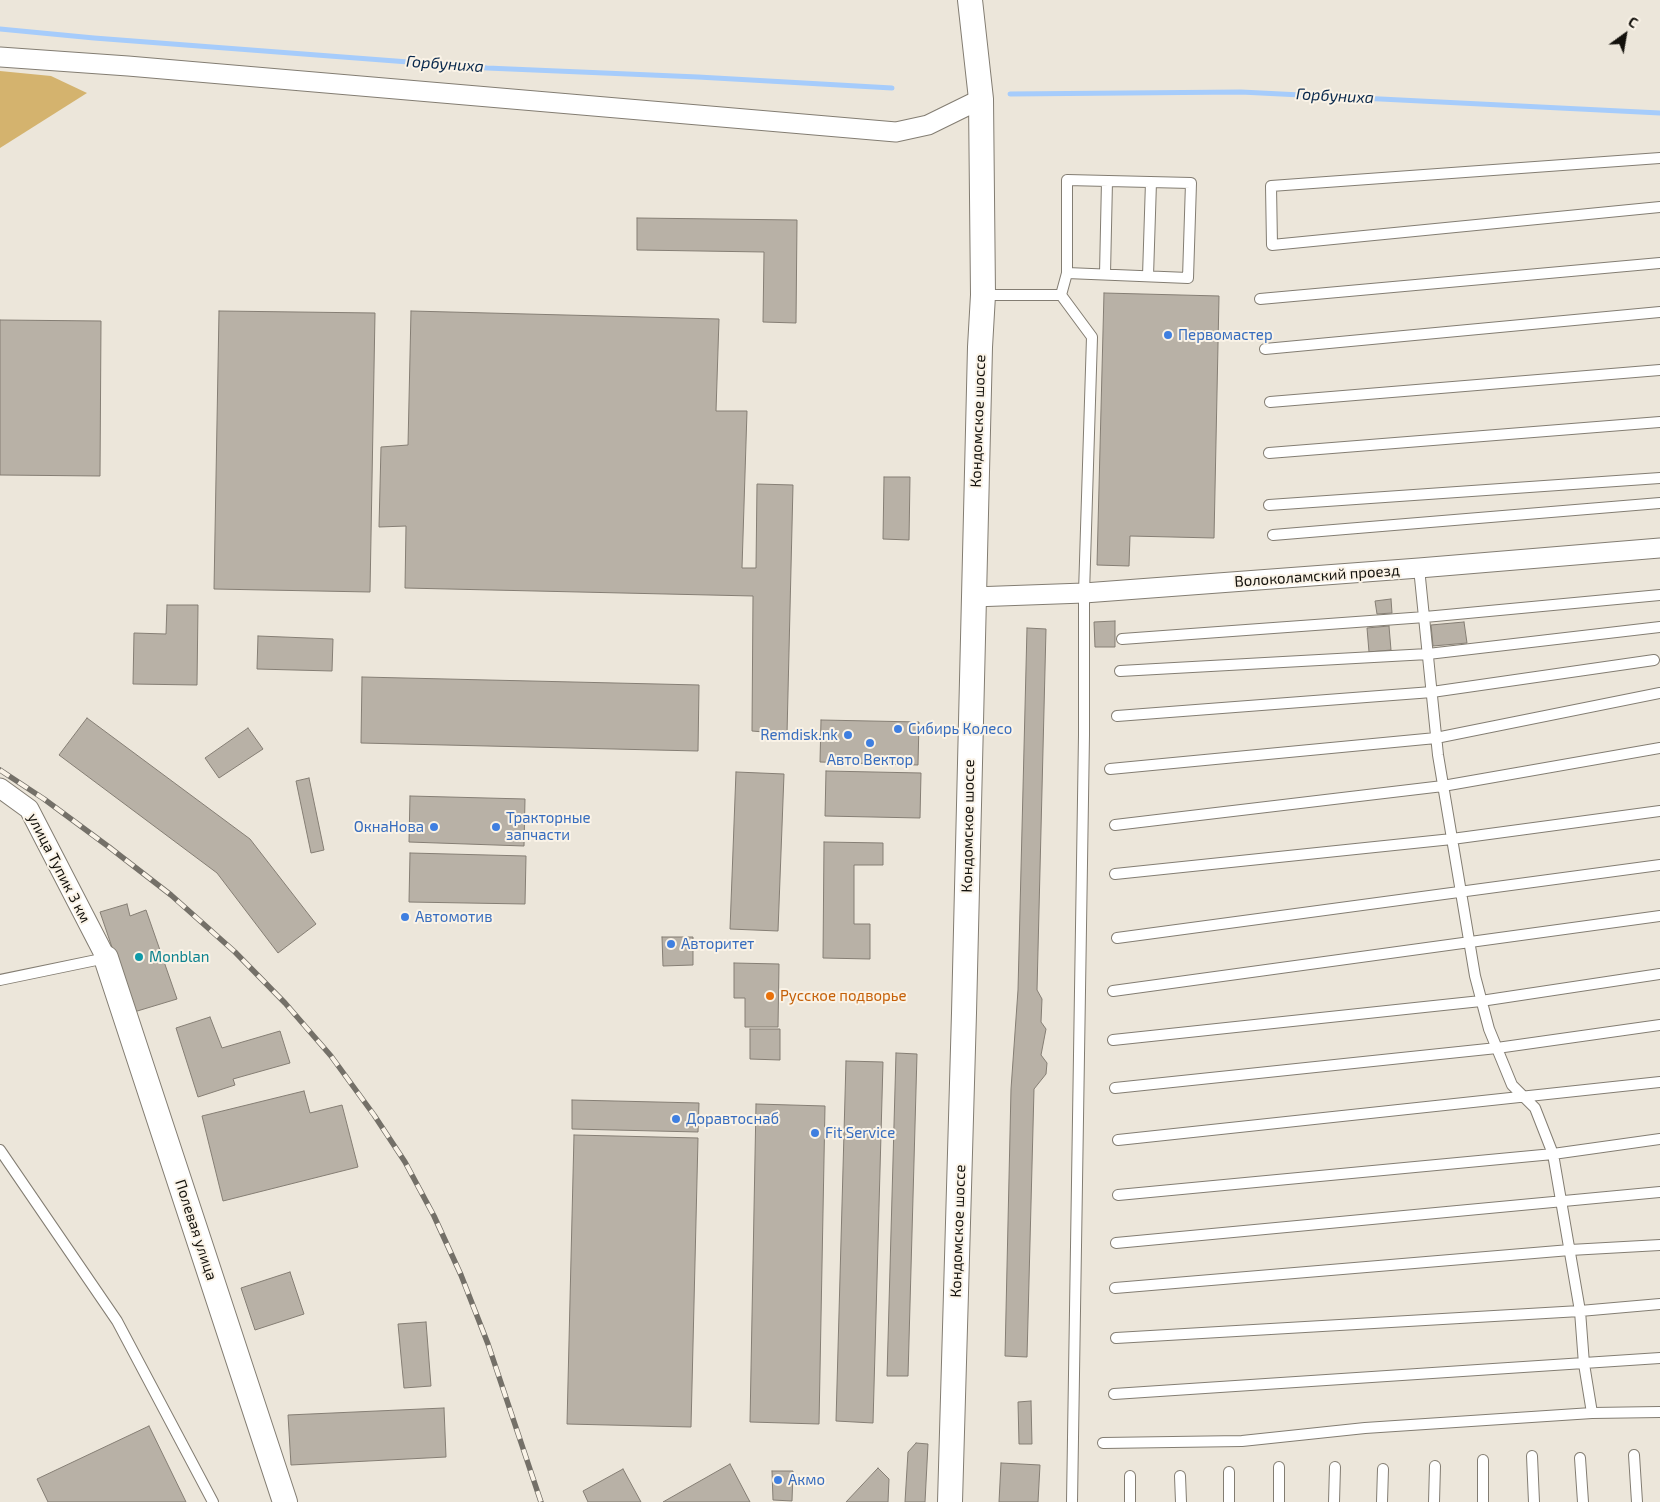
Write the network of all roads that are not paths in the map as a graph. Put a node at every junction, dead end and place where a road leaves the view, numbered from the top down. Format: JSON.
{"nodes":[{"id":1,"x":970,"y":0,"type":"edge"},
{"id":2,"x":0,"y":57,"type":"edge"},
{"id":3,"x":980,"y":99,"type":"junction"},
{"id":4,"x":1660,"y":158,"type":"edge"},
{"id":5,"x":1107,"y":181,"type":"junction"},
{"id":6,"x":1151,"y":182,"type":"junction"},
{"id":7,"x":1660,"y":207,"type":"edge"},
{"id":8,"x":1660,"y":263,"type":"edge"},
{"id":9,"x":1067,"y":273,"type":"junction"},
{"id":10,"x":1105,"y":274,"type":"junction"},
{"id":11,"x":1148,"y":276,"type":"junction"},
{"id":12,"x":983,"y":294,"type":"junction"},
{"id":13,"x":1061,"y":295,"type":"junction"},
{"id":14,"x":1260,"y":299,"type":"dead end"},
{"id":15,"x":1660,"y":312,"type":"edge"},
{"id":16,"x":1265,"y":349,"type":"dead end"},
{"id":17,"x":1660,"y":370,"type":"edge"},
{"id":18,"x":1270,"y":402,"type":"dead end"},
{"id":19,"x":1660,"y":422,"type":"edge"},
{"id":20,"x":1269,"y":453,"type":"dead end"},
{"id":21,"x":1660,"y":478,"type":"edge"},
{"id":22,"x":1660,"y":503,"type":"edge"},
{"id":23,"x":1269,"y":504,"type":"dead end"},
{"id":24,"x":1273,"y":535,"type":"dead end"},
{"id":25,"x":1660,"y":548,"type":"edge"},
{"id":26,"x":1419,"y":568,"type":"junction"},
{"id":27,"x":1084,"y":593,"type":"junction"},
{"id":28,"x":1660,"y":595,"type":"edge"},
{"id":29,"x":973,"y":597,"type":"junction"},
{"id":30,"x":1425,"y":617,"type":"junction"},
{"id":31,"x":1660,"y":627,"type":"edge"},
{"id":32,"x":1122,"y":639,"type":"dead end"},
{"id":33,"x":1428,"y":654,"type":"junction"},
{"id":34,"x":1654,"y":660,"type":"dead end"},
{"id":35,"x":1120,"y":671,"type":"dead end"},
{"id":36,"x":1432,"y":692,"type":"junction"},
{"id":37,"x":1660,"y":693,"type":"edge"},
{"id":38,"x":1118,"y":716,"type":"dead end"},
{"id":39,"x":1436,"y":738,"type":"junction"},
{"id":40,"x":1660,"y":748,"type":"edge"},
{"id":41,"x":1110,"y":769,"type":"dead end"},
{"id":42,"x":1443,"y":786,"type":"junction"},
{"id":43,"x":0,"y":788,"type":"edge"},
{"id":44,"x":1660,"y":811,"type":"edge"},
{"id":45,"x":1115,"y":825,"type":"dead end"},
{"id":46,"x":1452,"y":839,"type":"junction"},
{"id":47,"x":1660,"y":865,"type":"edge"},
{"id":48,"x":1115,"y":874,"type":"dead end"},
{"id":49,"x":1462,"y":893,"type":"junction"},
{"id":50,"x":1660,"y":916,"type":"edge"},
{"id":51,"x":1117,"y":938,"type":"dead end"},
{"id":52,"x":1469,"y":941,"type":"junction"},
{"id":53,"x":106,"y":958,"type":"junction"},
{"id":54,"x":1660,"y":974,"type":"edge"},
{"id":55,"x":0,"y":980,"type":"edge"},
{"id":56,"x":1114,"y":991,"type":"dead end"},
{"id":57,"x":1481,"y":1001,"type":"junction"},
{"id":58,"x":1660,"y":1025,"type":"edge"},
{"id":59,"x":1113,"y":1040,"type":"dead end"},
{"id":60,"x":1496,"y":1048,"type":"junction"},
{"id":61,"x":1660,"y":1082,"type":"edge"},
{"id":62,"x":1115,"y":1088,"type":"dead end"},
{"id":63,"x":1524,"y":1098,"type":"junction"},
{"id":64,"x":1660,"y":1138,"type":"edge"},
{"id":65,"x":1118,"y":1140,"type":"dead end"},
{"id":66,"x":0,"y":1150,"type":"edge"},
{"id":67,"x":1553,"y":1154,"type":"junction"},
{"id":68,"x":1660,"y":1192,"type":"edge"},
{"id":69,"x":1118,"y":1195,"type":"dead end"},
{"id":70,"x":1562,"y":1201,"type":"junction"},
{"id":71,"x":1116,"y":1243,"type":"dead end"},
{"id":72,"x":1660,"y":1245,"type":"edge"},
{"id":73,"x":1570,"y":1250,"type":"junction"},
{"id":74,"x":1115,"y":1288,"type":"dead end"},
{"id":75,"x":1660,"y":1304,"type":"edge"},
{"id":76,"x":1580,"y":1311,"type":"junction"},
{"id":77,"x":1116,"y":1338,"type":"dead end"},
{"id":78,"x":1660,"y":1358,"type":"edge"},
{"id":79,"x":1584,"y":1364,"type":"junction"},
{"id":80,"x":1114,"y":1394,"type":"dead end"},
{"id":81,"x":1660,"y":1412,"type":"edge"},
{"id":82,"x":1592,"y":1413,"type":"junction"},
{"id":83,"x":1103,"y":1443,"type":"dead end"},
{"id":84,"x":1634,"y":1455,"type":"dead end"},
{"id":85,"x":1532,"y":1456,"type":"dead end"},
{"id":86,"x":1580,"y":1458,"type":"dead end"},
{"id":87,"x":1484,"y":1460,"type":"dead end"},
{"id":88,"x":1436,"y":1466,"type":"dead end"},
{"id":89,"x":1279,"y":1467,"type":"dead end"},
{"id":90,"x":1335,"y":1468,"type":"dead end"},
{"id":91,"x":1383,"y":1469,"type":"dead end"},
{"id":92,"x":1229,"y":1472,"type":"dead end"},
{"id":93,"x":1130,"y":1476,"type":"dead end"},
{"id":94,"x":1180,"y":1476,"type":"dead end"},
{"id":95,"x":213,"y":1502,"type":"edge"},
{"id":96,"x":285,"y":1502,"type":"edge"},
{"id":97,"x":950,"y":1502,"type":"edge"},
{"id":98,"x":1072,"y":1502,"type":"edge"},
{"id":99,"x":1130,"y":1502,"type":"edge"},
{"id":100,"x":1181,"y":1502,"type":"edge"},
{"id":101,"x":1229,"y":1502,"type":"edge"},
{"id":102,"x":1279,"y":1502,"type":"edge"},
{"id":103,"x":1334,"y":1502,"type":"edge"},
{"id":104,"x":1382,"y":1502,"type":"edge"},
{"id":105,"x":1434,"y":1502,"type":"edge"},
{"id":106,"x":1483,"y":1502,"type":"edge"},
{"id":107,"x":1534,"y":1502,"type":"edge"},
{"id":108,"x":1583,"y":1502,"type":"edge"},
{"id":109,"x":1637,"y":1502,"type":"edge"}],
"edges":[{"from":1,"to":3,"type":"street","name":"Кондомское шоссе"},
{"from":2,"to":3,"type":"street"},
{"from":3,"to":12,"type":"street","name":"Кондомское шоссе"},
{"from":4,"to":7,"type":"lane"},
{"from":5,"to":6,"type":"lane"},
{"from":5,"to":9,"type":"lane"},
{"from":5,"to":10,"type":"lane"},
{"from":6,"to":11,"type":"lane"},
{"from":6,"to":11,"type":"lane"},
{"from":8,"to":14,"type":"lane"},
{"from":9,"to":10,"type":"lane"},
{"from":9,"to":13,"type":"lane"},
{"from":10,"to":11,"type":"lane"},
{"from":12,"to":13,"type":"lane"},
{"from":12,"to":29,"type":"street","name":"Кондомское шоссе"},
{"from":13,"to":27,"type":"lane"},
{"from":15,"to":16,"type":"lane"},
{"from":17,"to":18,"type":"lane"},
{"from":19,"to":20,"type":"lane"},
{"from":21,"to":23,"type":"lane"},
{"from":22,"to":24,"type":"lane"},
{"from":25,"to":26,"type":"street","name":"Волоколамский проезд"},
{"from":26,"to":27,"type":"street","name":"Волоколамский проезд"},
{"from":26,"to":30,"type":"lane"},
{"from":27,"to":29,"type":"street","name":"Волоколамский проезд"},
{"from":27,"to":98,"type":"lane"},
{"from":28,"to":30,"type":"lane"},
{"from":29,"to":97,"type":"street","name":"Кондомское шоссе"},
{"from":30,"to":32,"type":"lane"},
{"from":30,"to":33,"type":"lane"},
{"from":31,"to":33,"type":"lane"},
{"from":33,"to":35,"type":"lane"},
{"from":33,"to":36,"type":"lane"},
{"from":34,"to":36,"type":"lane"},
{"from":36,"to":38,"type":"lane"},
{"from":36,"to":39,"type":"lane"},
{"from":37,"to":39,"type":"lane"},
{"from":39,"to":41,"type":"lane"},
{"from":39,"to":42,"type":"lane"},
{"from":40,"to":42,"type":"lane"},
{"from":42,"to":45,"type":"lane"},
{"from":42,"to":46,"type":"lane"},
{"from":43,"to":53,"type":"street","name":"улица Тупик 3 км"},
{"from":44,"to":46,"type":"lane"},
{"from":46,"to":48,"type":"lane"},
{"from":46,"to":49,"type":"lane"},
{"from":47,"to":49,"type":"lane"},
{"from":49,"to":51,"type":"lane"},
{"from":49,"to":52,"type":"lane"},
{"from":50,"to":52,"type":"lane"},
{"from":52,"to":56,"type":"lane"},
{"from":52,"to":57,"type":"lane"},
{"from":53,"to":55,"type":"lane"},
{"from":53,"to":96,"type":"street","name":"Полевая улица"},
{"from":54,"to":57,"type":"lane"},
{"from":57,"to":59,"type":"lane"},
{"from":57,"to":60,"type":"lane"},
{"from":58,"to":60,"type":"lane"},
{"from":60,"to":62,"type":"lane"},
{"from":60,"to":63,"type":"lane"},
{"from":61,"to":63,"type":"lane"},
{"from":63,"to":65,"type":"lane"},
{"from":63,"to":67,"type":"lane"},
{"from":64,"to":67,"type":"lane"},
{"from":66,"to":95,"type":"lane"},
{"from":67,"to":69,"type":"lane"},
{"from":67,"to":70,"type":"lane"},
{"from":68,"to":70,"type":"lane"},
{"from":70,"to":71,"type":"lane"},
{"from":70,"to":73,"type":"lane"},
{"from":72,"to":73,"type":"lane"},
{"from":73,"to":74,"type":"lane"},
{"from":73,"to":76,"type":"lane"},
{"from":75,"to":76,"type":"lane"},
{"from":76,"to":77,"type":"lane"},
{"from":76,"to":79,"type":"lane"},
{"from":78,"to":79,"type":"lane"},
{"from":79,"to":80,"type":"lane"},
{"from":79,"to":82,"type":"lane"},
{"from":81,"to":82,"type":"lane"},
{"from":82,"to":83,"type":"lane"},
{"from":84,"to":109,"type":"lane"},
{"from":85,"to":107,"type":"lane"},
{"from":86,"to":108,"type":"lane"},
{"from":87,"to":106,"type":"lane"},
{"from":88,"to":105,"type":"lane"},
{"from":89,"to":102,"type":"lane"},
{"from":90,"to":103,"type":"lane"},
{"from":91,"to":104,"type":"lane"},
{"from":92,"to":101,"type":"lane"},
{"from":93,"to":99,"type":"lane"},
{"from":94,"to":100,"type":"lane"}]}
